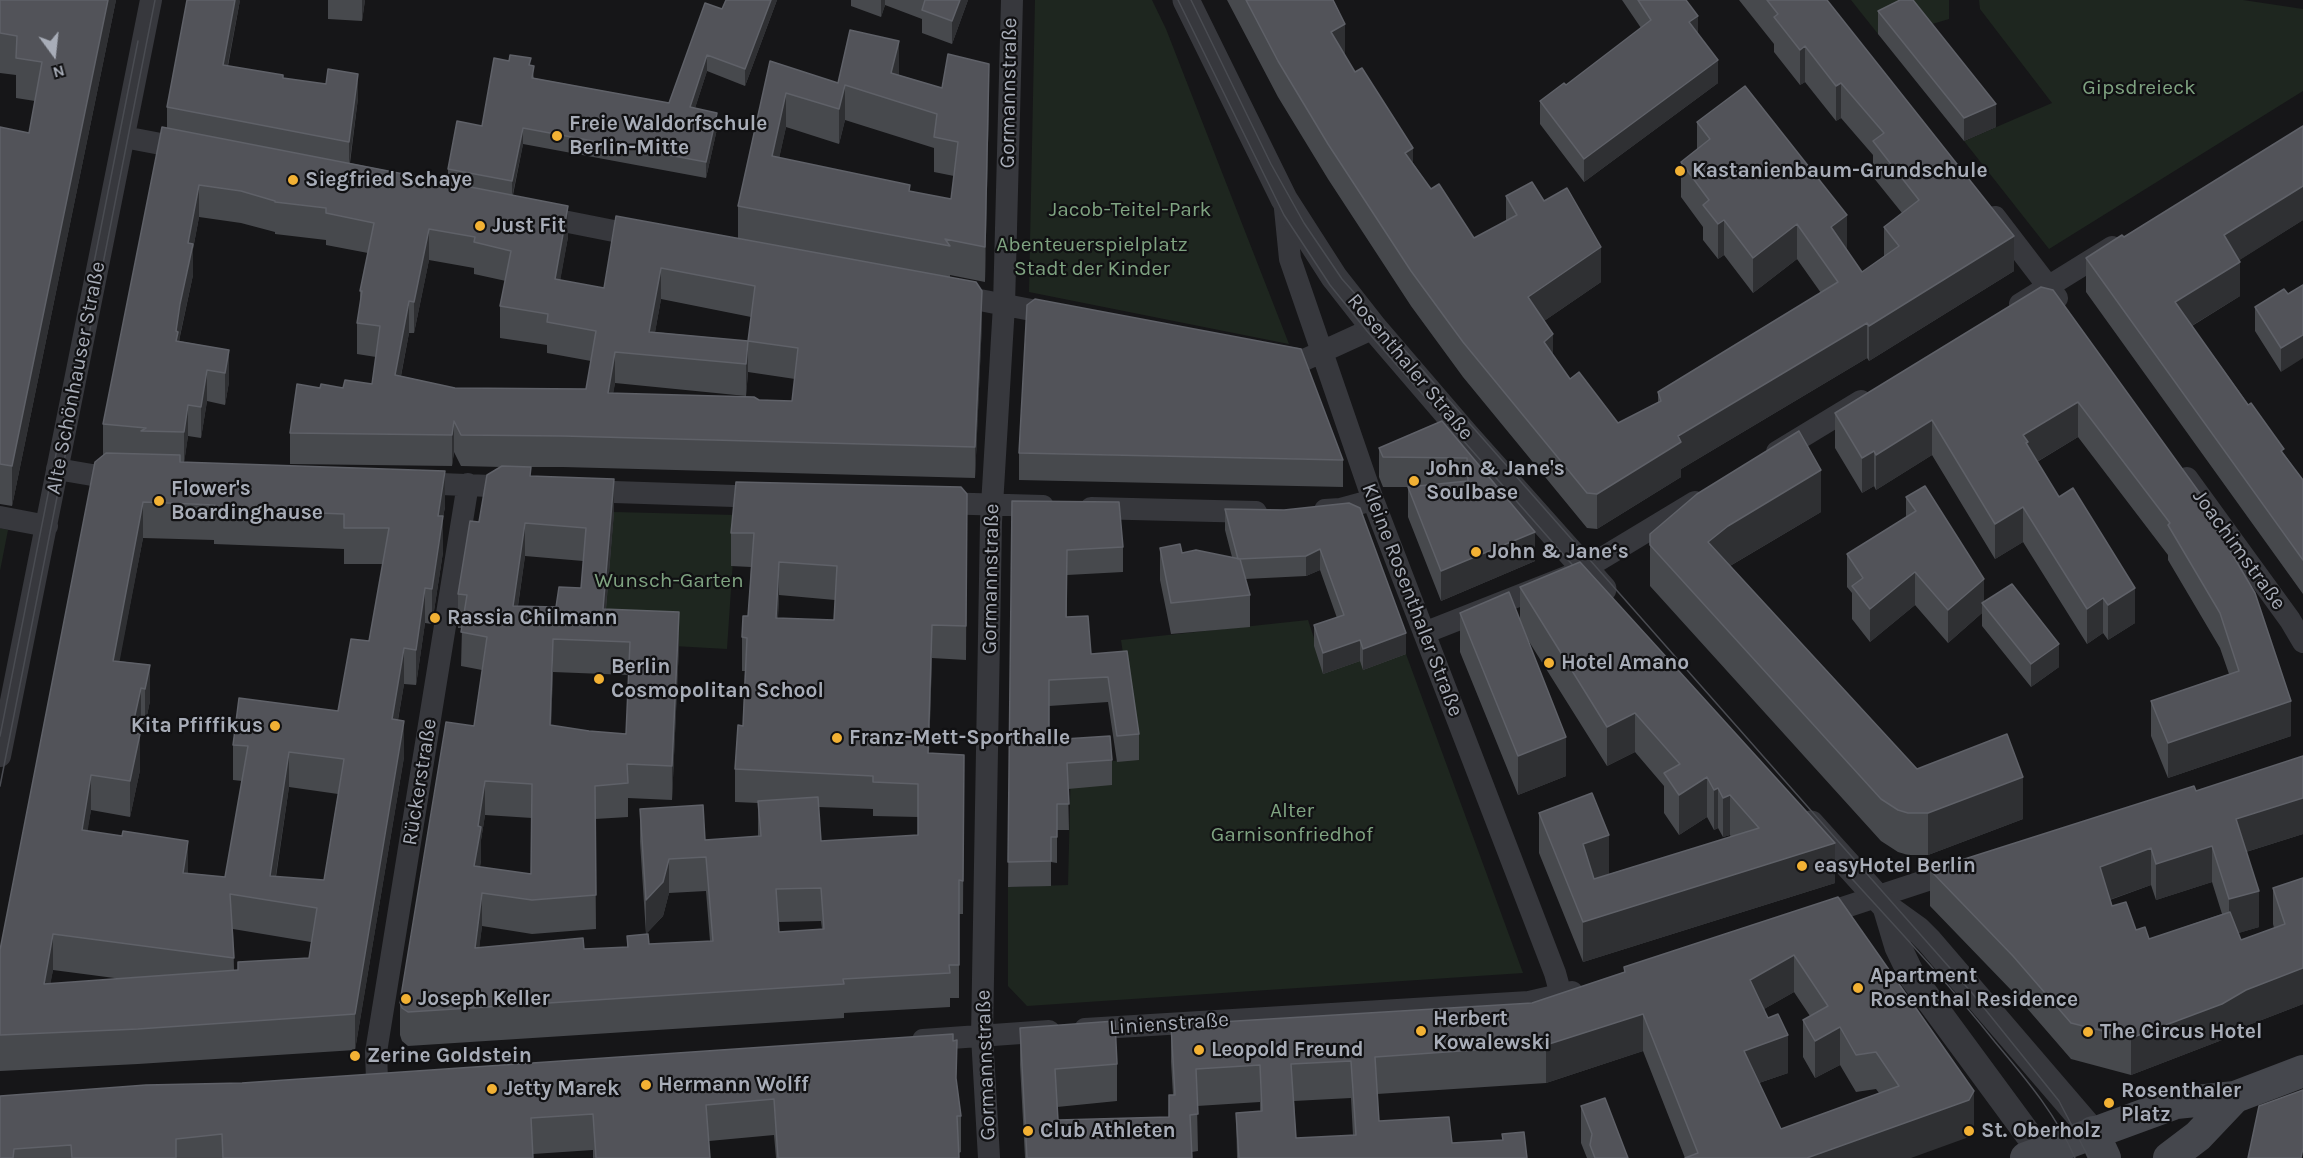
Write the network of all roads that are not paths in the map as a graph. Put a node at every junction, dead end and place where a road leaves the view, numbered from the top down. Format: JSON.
{"nodes":[{"id":1,"x":151,"y":0,"type":"edge"},
{"id":2,"x":1012,"y":0,"type":"edge"},
{"id":3,"x":1186,"y":0,"type":"edge"},
{"id":4,"x":124,"y":137,"type":"junction"},
{"id":5,"x":205,"y":153,"type":"edge"},
{"id":6,"x":1981,"y":198,"type":"edge"},
{"id":7,"x":1284,"y":199,"type":"junction"},
{"id":8,"x":522,"y":213,"type":"edge"},
{"id":9,"x":2129,"y":236,"type":"edge"},
{"id":10,"x":663,"y":240,"type":"edge"},
{"id":11,"x":2049,"y":286,"type":"junction"},
{"id":12,"x":930,"y":291,"type":"edge"},
{"id":13,"x":1004,"y":305,"type":"junction"},
{"id":14,"x":2004,"y":314,"type":"edge"},
{"id":15,"x":2069,"y":314,"type":"edge"},
{"id":16,"x":1081,"y":319,"type":"edge"},
{"id":17,"x":1374,"y":328,"type":"junction"},
{"id":18,"x":1323,"y":351,"type":"junction"},
{"id":19,"x":1258,"y":352,"type":"edge"},
{"id":20,"x":1882,"y":388,"type":"edge"},
{"id":21,"x":2173,"y":458,"type":"edge"},
{"id":22,"x":1759,"y":463,"type":"edge"},
{"id":23,"x":57,"y":469,"type":"junction"},
{"id":24,"x":149,"y":476,"type":"edge"},
{"id":25,"x":390,"y":482,"type":"edge"},
{"id":26,"x":468,"y":484,"type":"junction"},
{"id":27,"x":532,"y":488,"type":"edge"},
{"id":28,"x":566,"y":490,"type":"edge"},
{"id":29,"x":1708,"y":494,"type":"edge"},
{"id":30,"x":791,"y":498,"type":"edge"},
{"id":31,"x":1373,"y":500,"type":"junction"},
{"id":32,"x":922,"y":502,"type":"edge"},
{"id":33,"x":992,"y":504,"type":"junction"},
{"id":34,"x":1307,"y":511,"type":"edge"},
{"id":35,"x":1273,"y":512,"type":"edge"},
{"id":36,"x":0,"y":517,"type":"edge"},
{"id":37,"x":47,"y":525,"type":"junction"},
{"id":38,"x":1584,"y":569,"type":"junction"},
{"id":39,"x":1621,"y":610,"type":"edge"},
{"id":40,"x":1424,"y":633,"type":"junction"},
{"id":41,"x":2303,"y":642,"type":"edge"},
{"id":42,"x":0,"y":756,"type":"edge"},
{"id":43,"x":1792,"y":803,"type":"edge"},
{"id":44,"x":1983,"y":862,"type":"edge"},
{"id":45,"x":1882,"y":902,"type":"junction"},
{"id":46,"x":1802,"y":921,"type":"edge"},
{"id":47,"x":1590,"y":986,"type":"edge"},
{"id":48,"x":1561,"y":995,"type":"junction"},
{"id":49,"x":982,"y":1036,"type":"junction"},
{"id":50,"x":907,"y":1041,"type":"edge"},
{"id":51,"x":2303,"y":1071,"type":"edge"},
{"id":52,"x":376,"y":1081,"type":"edge"},
{"id":53,"x":2235,"y":1097,"type":"junction"},
{"id":54,"x":2099,"y":1145,"type":"edge"},
{"id":55,"x":2040,"y":1156,"type":"edge"},
{"id":56,"x":989,"y":1158,"type":"edge"},
{"id":57,"x":2169,"y":1158,"type":"edge"}],
"edges":[{"from":1,"to":4,"type":"street","name":"Alte Schönhauser Straße"},
{"from":2,"to":13,"type":"street","name":"Gormannstraße"},
{"from":3,"to":7,"type":"street","name":"Rosenthaler Straße"},
{"from":4,"to":5,"type":"street"},
{"from":4,"to":23,"type":"street","name":"Alte Schönhauser Straße"},
{"from":6,"to":11,"type":"street"},
{"from":7,"to":17,"type":"street","name":"Rosenthaler Straße"},
{"from":7,"to":18,"type":"street","name":"Kleine Rosenthaler Straße"},
{"from":8,"to":10,"type":"street"},
{"from":9,"to":11,"type":"street"},
{"from":11,"to":14,"type":"street"},
{"from":11,"to":15,"type":"street"},
{"from":12,"to":13,"type":"street"},
{"from":13,"to":16,"type":"street"},
{"from":13,"to":33,"type":"street","name":"Gormannstraße"},
{"from":17,"to":18,"type":"street"},
{"from":17,"to":38,"type":"street","name":"Rosenthaler Straße"},
{"from":18,"to":19,"type":"street"},
{"from":18,"to":31,"type":"street","name":"Kleine Rosenthaler Straße"},
{"from":20,"to":22,"type":"street"},
{"from":21,"to":41,"type":"street","name":"Joachimstraße"},
{"from":23,"to":24,"type":"street"},
{"from":23,"to":37,"type":"street","name":"Alte Schönhauser Straße"},
{"from":25,"to":26,"type":"street"},
{"from":26,"to":27,"type":"street"},
{"from":26,"to":52,"type":"street","name":"Rückerstraße"},
{"from":28,"to":30,"type":"street"},
{"from":29,"to":38,"type":"street"},
{"from":31,"to":34,"type":"street"},
{"from":31,"to":40,"type":"street","name":"Kleine Rosenthaler Straße"},
{"from":32,"to":33,"type":"street"},
{"from":33,"to":35,"type":"street"},
{"from":33,"to":49,"type":"street","name":"Gormannstraße"},
{"from":36,"to":37,"type":"street"},
{"from":37,"to":42,"type":"street","name":"Alte Schönhauser Straße"},
{"from":38,"to":39,"type":"street","name":"Rosenthaler Straße"},
{"from":38,"to":40,"type":"street"},
{"from":40,"to":48,"type":"street","name":"Kleine Rosenthaler Straße"},
{"from":43,"to":45,"type":"street"},
{"from":44,"to":45,"type":"street"},
{"from":45,"to":46,"type":"street"},
{"from":45,"to":54,"type":"street"},
{"from":45,"to":55,"type":"street"},
{"from":47,"to":48,"type":"street","name":"Linienstraße"},
{"from":48,"to":49,"type":"street","name":"Linienstraße"},
{"from":49,"to":50,"type":"street","name":"Linienstraße"},
{"from":49,"to":56,"type":"street","name":"Gormannstraße"},
{"from":51,"to":53,"type":"main road"},
{"from":53,"to":54,"type":"main road"},
{"from":53,"to":57,"type":"main road"},
{"from":54,"to":55,"type":"main road"}]}
